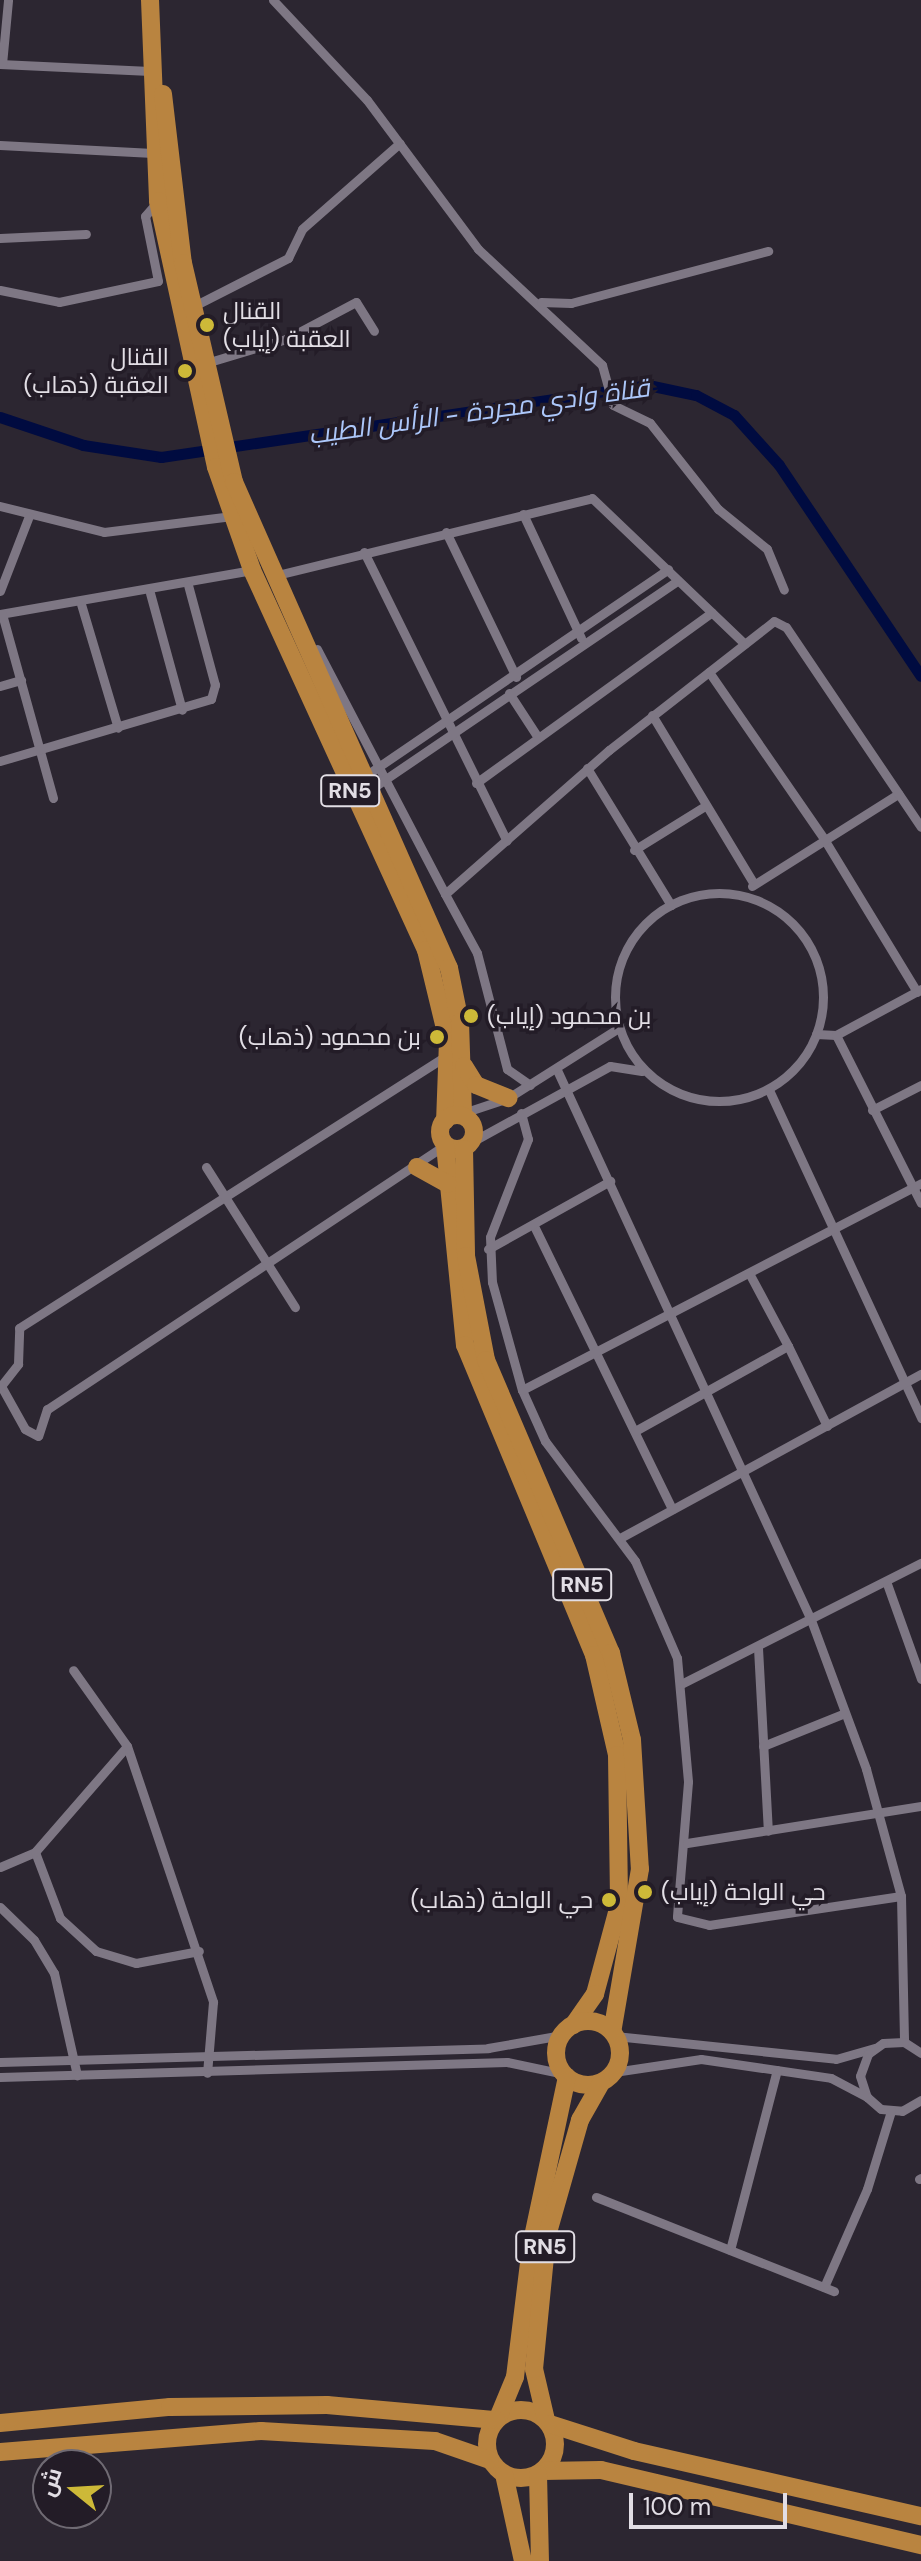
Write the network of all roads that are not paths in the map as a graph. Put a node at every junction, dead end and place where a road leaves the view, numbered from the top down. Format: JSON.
{"nodes":[{"id":1,"x":8,"y":0,"type":"edge"},
{"id":2,"x":150,"y":0,"type":"edge"},
{"id":3,"x":162,"y":0,"type":"edge"},
{"id":4,"x":273,"y":0,"type":"edge"},
{"id":5,"x":1,"y":64,"type":"edge"},
{"id":6,"x":150,"y":71,"type":"junction"},
{"id":7,"x":400,"y":143,"type":"junction"},
{"id":8,"x":0,"y":145,"type":"edge"},
{"id":9,"x":153,"y":153,"type":"junction"},
{"id":10,"x":158,"y":201,"type":"junction"},
{"id":11,"x":86,"y":234,"type":"dead end"},
{"id":12,"x":0,"y":238,"type":"edge"},
{"id":13,"x":768,"y":251,"type":"dead end"},
{"id":14,"x":0,"y":290,"type":"edge"},
{"id":15,"x":537,"y":301,"type":"junction"},
{"id":16,"x":192,"y":307,"type":"junction"},
{"id":17,"x":374,"y":331,"type":"dead end"},
{"id":18,"x":206,"y":363,"type":"junction"},
{"id":19,"x":211,"y":417,"type":"junction"},
{"id":20,"x":223,"y":465,"type":"junction"},
{"id":21,"x":0,"y":506,"type":"edge"},
{"id":22,"x":523,"y":514,"type":"junction"},
{"id":23,"x":29,"y":516,"type":"junction"},
{"id":24,"x":232,"y":516,"type":"junction"},
{"id":25,"x":446,"y":532,"type":"junction"},
{"id":26,"x":364,"y":552,"type":"junction"},
{"id":27,"x":668,"y":569,"type":"junction"},
{"id":28,"x":252,"y":570,"type":"junction"},
{"id":29,"x":275,"y":576,"type":"junction"},
{"id":30,"x":678,"y":580,"type":"junction"},
{"id":31,"x":188,"y":585,"type":"junction"},
{"id":32,"x":784,"y":590,"type":"dead end"},
{"id":33,"x":0,"y":591,"type":"edge"},
{"id":34,"x":150,"y":593,"type":"junction"},
{"id":35,"x":81,"y":604,"type":"junction"},
{"id":36,"x":712,"y":612,"type":"junction"},
{"id":37,"x":1,"y":614,"type":"edge"},
{"id":38,"x":578,"y":633,"type":"junction"},
{"id":39,"x":585,"y":643,"type":"junction"},
{"id":40,"x":745,"y":644,"type":"junction"},
{"id":41,"x":709,"y":672,"type":"junction"},
{"id":42,"x":515,"y":675,"type":"junction"},
{"id":43,"x":21,"y":680,"type":"junction"},
{"id":44,"x":521,"y":685,"type":"junction"},
{"id":45,"x":0,"y":686,"type":"edge"},
{"id":46,"x":509,"y":693,"type":"junction"},
{"id":47,"x":182,"y":710,"type":"junction"},
{"id":48,"x":652,"y":715,"type":"junction"},
{"id":49,"x":446,"y":721,"type":"junction"},
{"id":50,"x":118,"y":728,"type":"junction"},
{"id":51,"x":452,"y":733,"type":"junction"},
{"id":52,"x":537,"y":736,"type":"junction"},
{"id":53,"x":41,"y":748,"type":"junction"},
{"id":54,"x":0,"y":761,"type":"edge"},
{"id":55,"x":587,"y":768,"type":"junction"},
{"id":56,"x":375,"y":778,"type":"junction"},
{"id":57,"x":476,"y":783,"type":"junction"},
{"id":58,"x":898,"y":794,"type":"junction"},
{"id":59,"x":53,"y":798,"type":"dead end"},
{"id":60,"x":705,"y":806,"type":"junction"},
{"id":61,"x":921,"y":827,"type":"edge"},
{"id":62,"x":824,"y":839,"type":"junction"},
{"id":63,"x":507,"y":841,"type":"junction"},
{"id":64,"x":634,"y":850,"type":"junction"},
{"id":65,"x":754,"y":884,"type":"junction"},
{"id":66,"x":445,"y":894,"type":"junction"},
{"id":67,"x":744,"y":895,"type":"junction"},
{"id":68,"x":671,"y":905,"type":"junction"},
{"id":69,"x":919,"y":990,"type":"edge"},
{"id":70,"x":617,"y":1029,"type":"junction"},
{"id":71,"x":816,"y":1034,"type":"junction"},
{"id":72,"x":836,"y":1035,"type":"junction"},
{"id":73,"x":456,"y":1060,"type":"junction"},
{"id":74,"x":557,"y":1070,"type":"junction"},
{"id":75,"x":642,"y":1071,"type":"junction"},
{"id":76,"x":530,"y":1085,"type":"junction"},
{"id":77,"x":921,"y":1085,"type":"edge"},
{"id":78,"x":566,"y":1089,"type":"junction"},
{"id":79,"x":769,"y":1090,"type":"junction"},
{"id":80,"x":508,"y":1098,"type":"junction"},
{"id":81,"x":872,"y":1110,"type":"junction"},
{"id":82,"x":463,"y":1113,"type":"junction"},
{"id":83,"x":521,"y":1113,"type":"junction"},
{"id":84,"x":445,"y":1121,"type":"junction"},
{"id":85,"x":459,"y":1146,"type":"junction"},
{"id":86,"x":206,"y":1167,"type":"dead end"},
{"id":87,"x":417,"y":1167,"type":"junction"},
{"id":88,"x":610,"y":1181,"type":"junction"},
{"id":89,"x":448,"y":1184,"type":"junction"},
{"id":90,"x":918,"y":1185,"type":"edge"},
{"id":91,"x":224,"y":1196,"type":"junction"},
{"id":92,"x":921,"y":1203,"type":"edge"},
{"id":93,"x":535,"y":1228,"type":"junction"},
{"id":94,"x":835,"y":1228,"type":"junction"},
{"id":95,"x":488,"y":1249,"type":"junction"},
{"id":96,"x":268,"y":1265,"type":"junction"},
{"id":97,"x":749,"y":1273,"type":"junction"},
{"id":98,"x":295,"y":1307,"type":"dead end"},
{"id":99,"x":673,"y":1313,"type":"junction"},
{"id":100,"x":788,"y":1346,"type":"junction"},
{"id":101,"x":598,"y":1351,"type":"junction"},
{"id":102,"x":921,"y":1374,"type":"edge"},
{"id":103,"x":906,"y":1382,"type":"junction"},
{"id":104,"x":522,"y":1390,"type":"junction"},
{"id":105,"x":707,"y":1390,"type":"junction"},
{"id":106,"x":921,"y":1418,"type":"edge"},
{"id":107,"x":827,"y":1426,"type":"junction"},
{"id":108,"x":635,"y":1431,"type":"junction"},
{"id":109,"x":745,"y":1473,"type":"junction"},
{"id":110,"x":672,"y":1509,"type":"junction"},
{"id":111,"x":620,"y":1538,"type":"junction"},
{"id":112,"x":921,"y":1563,"type":"edge"},
{"id":113,"x":886,"y":1581,"type":"junction"},
{"id":114,"x":811,"y":1620,"type":"junction"},
{"id":115,"x":758,"y":1648,"type":"junction"},
{"id":116,"x":73,"y":1670,"type":"dead end"},
{"id":117,"x":921,"y":1679,"type":"edge"},
{"id":118,"x":681,"y":1684,"type":"junction"},
{"id":119,"x":845,"y":1713,"type":"junction"},
{"id":120,"x":127,"y":1746,"type":"junction"},
{"id":121,"x":763,"y":1746,"type":"junction"},
{"id":122,"x":921,"y":1806,"type":"edge"},
{"id":123,"x":879,"y":1814,"type":"junction"},
{"id":124,"x":768,"y":1831,"type":"junction"},
{"id":125,"x":687,"y":1843,"type":"junction"},
{"id":126,"x":35,"y":1852,"type":"junction"},
{"id":127,"x":0,"y":1867,"type":"edge"},
{"id":128,"x":901,"y":1896,"type":"junction"},
{"id":129,"x":0,"y":1907,"type":"edge"},
{"id":130,"x":199,"y":1951,"type":"junction"},
{"id":131,"x":568,"y":2030,"type":"junction"},
{"id":132,"x":614,"y":2034,"type":"junction"},
{"id":133,"x":904,"y":2042,"type":"junction"},
{"id":134,"x":874,"y":2048,"type":"junction"},
{"id":135,"x":921,"y":2053,"type":"edge"},
{"id":136,"x":209,"y":2056,"type":"junction"},
{"id":137,"x":76,"y":2058,"type":"junction"},
{"id":138,"x":0,"y":2062,"type":"edge"},
{"id":139,"x":777,"y":2070,"type":"junction"},
{"id":140,"x":207,"y":2073,"type":"junction"},
{"id":141,"x":77,"y":2075,"type":"junction"},
{"id":142,"x":565,"y":2076,"type":"junction"},
{"id":143,"x":0,"y":2077,"type":"edge"},
{"id":144,"x":608,"y":2078,"type":"junction"},
{"id":145,"x":867,"y":2097,"type":"junction"},
{"id":146,"x":919,"y":2103,"type":"edge"},
{"id":147,"x":891,"y":2111,"type":"junction"},
{"id":148,"x":596,"y":2197,"type":"dead end"},
{"id":149,"x":730,"y":2250,"type":"junction"},
{"id":150,"x":497,"y":2419,"type":"junction"},
{"id":151,"x":548,"y":2422,"type":"junction"},
{"id":152,"x":0,"y":2423,"type":"edge"},
{"id":153,"x":0,"y":2452,"type":"edge"},
{"id":154,"x":490,"y":2460,"type":"junction"},
{"id":155,"x":541,"y":2472,"type":"junction"},
{"id":156,"x":504,"y":2474,"type":"junction"},
{"id":157,"x":921,"y":2516,"type":"edge"},
{"id":158,"x":921,"y":2545,"type":"edge"},
{"id":159,"x":523,"y":2561,"type":"edge"},
{"id":160,"x":540,"y":2561,"type":"edge"}],
"edges":[{"from":1,"to":5,"type":"street"},
{"from":2,"to":6,"type":"highway","number":"RN5"},
{"from":3,"to":16,"type":"highway","number":"RN5"},
{"from":4,"to":7,"type":"street"},
{"from":5,"to":6,"type":"street"},
{"from":6,"to":9,"type":"highway","number":"RN5"},
{"from":7,"to":15,"type":"street"},
{"from":7,"to":16,"type":"street"},
{"from":8,"to":9,"type":"street"},
{"from":9,"to":10,"type":"highway","number":"RN5"},
{"from":10,"to":14,"type":"street"},
{"from":10,"to":19,"type":"highway","number":"RN5"},
{"from":11,"to":12,"type":"street"},
{"from":13,"to":15,"type":"street"},
{"from":15,"to":32,"type":"street"},
{"from":16,"to":18,"type":"highway","number":"RN5"},
{"from":17,"to":18,"type":"street"},
{"from":18,"to":19,"type":"highway","number":"RN5"},
{"from":19,"to":20,"type":"highway","number":"RN5"},
{"from":20,"to":24,"type":"highway","number":"RN5"},
{"from":20,"to":29,"type":"highway","number":"RN5"},
{"from":21,"to":23,"type":"street"},
{"from":22,"to":25,"type":"street"},
{"from":22,"to":27,"type":"street"},
{"from":22,"to":38,"type":"street"},
{"from":23,"to":24,"type":"street"},
{"from":23,"to":33,"type":"street"},
{"from":24,"to":28,"type":"highway","number":"RN5"},
{"from":25,"to":26,"type":"street"},
{"from":25,"to":42,"type":"street"},
{"from":26,"to":29,"type":"street"},
{"from":26,"to":49,"type":"street"},
{"from":27,"to":30,"type":"street"},
{"from":27,"to":38,"type":"street"},
{"from":28,"to":31,"type":"street"},
{"from":28,"to":73,"type":"highway","number":"RN5"},
{"from":29,"to":56,"type":"highway","number":"RN5"},
{"from":30,"to":36,"type":"street"},
{"from":30,"to":39,"type":"street"},
{"from":31,"to":34,"type":"street"},
{"from":31,"to":47,"type":"street"},
{"from":34,"to":35,"type":"street"},
{"from":34,"to":47,"type":"street"},
{"from":35,"to":37,"type":"street"},
{"from":35,"to":50,"type":"street"},
{"from":36,"to":40,"type":"street"},
{"from":36,"to":52,"type":"street"},
{"from":37,"to":43,"type":"street"},
{"from":38,"to":39,"type":"street"},
{"from":38,"to":42,"type":"street"},
{"from":39,"to":44,"type":"street"},
{"from":40,"to":41,"type":"street"},
{"from":40,"to":58,"type":"street"},
{"from":41,"to":48,"type":"street"},
{"from":41,"to":62,"type":"street"},
{"from":42,"to":44,"type":"street"},
{"from":42,"to":49,"type":"street"},
{"from":43,"to":45,"type":"street"},
{"from":43,"to":53,"type":"street"},
{"from":44,"to":46,"type":"street"},
{"from":46,"to":51,"type":"street"},
{"from":46,"to":52,"type":"street"},
{"from":47,"to":50,"type":"street"},
{"from":48,"to":55,"type":"street"},
{"from":48,"to":60,"type":"street"},
{"from":49,"to":51,"type":"street"},
{"from":49,"to":56,"type":"street"},
{"from":50,"to":53,"type":"street"},
{"from":51,"to":56,"type":"street"},
{"from":51,"to":57,"type":"street"},
{"from":52,"to":57,"type":"street"},
{"from":53,"to":54,"type":"street"},
{"from":53,"to":59,"type":"street"},
{"from":55,"to":63,"type":"street"},
{"from":55,"to":64,"type":"street"},
{"from":56,"to":66,"type":"street"},
{"from":56,"to":73,"type":"highway","number":"RN5"},
{"from":57,"to":63,"type":"street"},
{"from":58,"to":61,"type":"street"},
{"from":58,"to":62,"type":"street"},
{"from":60,"to":64,"type":"street"},
{"from":60,"to":65,"type":"street"},
{"from":62,"to":65,"type":"street"},
{"from":62,"to":69,"type":"street"},
{"from":63,"to":66,"type":"street"},
{"from":64,"to":68,"type":"street"},
{"from":65,"to":67,"type":"street"},
{"from":66,"to":76,"type":"street"},
{"from":67,"to":68,"type":"street"},
{"from":67,"to":71,"type":"street"},
{"from":68,"to":70,"type":"street"},
{"from":69,"to":72,"type":"street"},
{"from":70,"to":74,"type":"street"},
{"from":70,"to":75,"type":"street"},
{"from":71,"to":72,"type":"street"},
{"from":71,"to":79,"type":"street"},
{"from":72,"to":81,"type":"street"},
{"from":73,"to":80,"type":"highway"},
{"from":73,"to":82,"type":"highway","number":"RN5"},
{"from":73,"to":84,"type":"highway","number":"RN5"},
{"from":73,"to":91,"type":"street"},
{"from":74,"to":76,"type":"street"},
{"from":74,"to":78,"type":"street"},
{"from":75,"to":78,"type":"street"},
{"from":75,"to":79,"type":"street"},
{"from":76,"to":80,"type":"street"},
{"from":77,"to":81,"type":"street"},
{"from":78,"to":83,"type":"street"},
{"from":78,"to":88,"type":"street"},
{"from":79,"to":94,"type":"street"},
{"from":80,"to":82,"type":"street"},
{"from":81,"to":90,"type":"street"},
{"from":82,"to":84,"type":"highway"},
{"from":82,"to":85,"type":"highway","number":"RN5"},
{"from":83,"to":85,"type":"street"},
{"from":83,"to":95,"type":"street"},
{"from":84,"to":85,"type":"highway","number":"RN5"},
{"from":85,"to":87,"type":"street"},
{"from":85,"to":89,"type":"highway","number":"RN5"},
{"from":85,"to":132,"type":"highway","number":"RN5"},
{"from":86,"to":91,"type":"street"},
{"from":87,"to":89,"type":"highway"},
{"from":87,"to":96,"type":"street"},
{"from":88,"to":93,"type":"street"},
{"from":88,"to":99,"type":"street"},
{"from":89,"to":131,"type":"highway","number":"RN5"},
{"from":90,"to":92,"type":"street"},
{"from":90,"to":94,"type":"street"},
{"from":91,"to":96,"type":"street"},
{"from":91,"to":96,"type":"street"},
{"from":93,"to":95,"type":"street"},
{"from":93,"to":101,"type":"street"},
{"from":94,"to":97,"type":"street"},
{"from":94,"to":103,"type":"street"},
{"from":95,"to":104,"type":"street"},
{"from":96,"to":98,"type":"street"},
{"from":97,"to":99,"type":"street"},
{"from":97,"to":100,"type":"street"},
{"from":99,"to":101,"type":"street"},
{"from":99,"to":105,"type":"street"},
{"from":100,"to":105,"type":"street"},
{"from":100,"to":107,"type":"street"},
{"from":101,"to":104,"type":"street"},
{"from":101,"to":108,"type":"street"},
{"from":102,"to":103,"type":"street"},
{"from":103,"to":106,"type":"street"},
{"from":103,"to":107,"type":"street"},
{"from":104,"to":111,"type":"street"},
{"from":105,"to":108,"type":"street"},
{"from":105,"to":109,"type":"street"},
{"from":107,"to":109,"type":"street"},
{"from":108,"to":110,"type":"street"},
{"from":109,"to":110,"type":"street"},
{"from":109,"to":114,"type":"street"},
{"from":110,"to":111,"type":"street"},
{"from":111,"to":118,"type":"street"},
{"from":112,"to":113,"type":"street"},
{"from":113,"to":114,"type":"street"},
{"from":113,"to":117,"type":"street"},
{"from":114,"to":115,"type":"street"},
{"from":114,"to":119,"type":"street"},
{"from":115,"to":118,"type":"street"},
{"from":115,"to":121,"type":"street"},
{"from":116,"to":120,"type":"street"},
{"from":118,"to":125,"type":"street"},
{"from":119,"to":121,"type":"street"},
{"from":119,"to":123,"type":"street"},
{"from":120,"to":126,"type":"street"},
{"from":120,"to":130,"type":"street"},
{"from":121,"to":124,"type":"street"},
{"from":122,"to":123,"type":"street"},
{"from":123,"to":124,"type":"street"},
{"from":123,"to":128,"type":"street"},
{"from":124,"to":125,"type":"street"},
{"from":125,"to":128,"type":"street"},
{"from":126,"to":127,"type":"street"},
{"from":126,"to":130,"type":"street"},
{"from":128,"to":133,"type":"street"},
{"from":129,"to":137,"type":"street"},
{"from":130,"to":136,"type":"street"},
{"from":131,"to":132,"type":"highway"},
{"from":131,"to":136,"type":"street"},
{"from":131,"to":142,"type":"highway","number":"RN5"},
{"from":132,"to":134,"type":"street"},
{"from":132,"to":144,"type":"highway","number":"RN5"},
{"from":133,"to":134,"type":"street"},
{"from":133,"to":135,"type":"street"},
{"from":134,"to":145,"type":"street"},
{"from":136,"to":137,"type":"street"},
{"from":136,"to":140,"type":"street"},
{"from":137,"to":138,"type":"street"},
{"from":137,"to":141,"type":"street"},
{"from":139,"to":144,"type":"street"},
{"from":139,"to":145,"type":"street"},
{"from":139,"to":149,"type":"street"},
{"from":140,"to":141,"type":"street"},
{"from":140,"to":142,"type":"street"},
{"from":141,"to":143,"type":"street"},
{"from":142,"to":144,"type":"highway"},
{"from":142,"to":150,"type":"highway","number":"RN5"},
{"from":144,"to":151,"type":"highway","number":"RN5"},
{"from":145,"to":147,"type":"street"},
{"from":146,"to":147,"type":"street"},
{"from":147,"to":149,"type":"street"},
{"from":148,"to":149,"type":"street"},
{"from":150,"to":151,"type":"highway"},
{"from":150,"to":152,"type":"highway"},
{"from":150,"to":154,"type":"highway","number":"RN5"},
{"from":151,"to":155,"type":"highway","number":"RN5"},
{"from":151,"to":157,"type":"highway"},
{"from":153,"to":154,"type":"highway"},
{"from":154,"to":156,"type":"highway"},
{"from":155,"to":156,"type":"highway"},
{"from":155,"to":158,"type":"highway"},
{"from":155,"to":160,"type":"highway","number":"RN5"},
{"from":156,"to":159,"type":"highway"}]}
